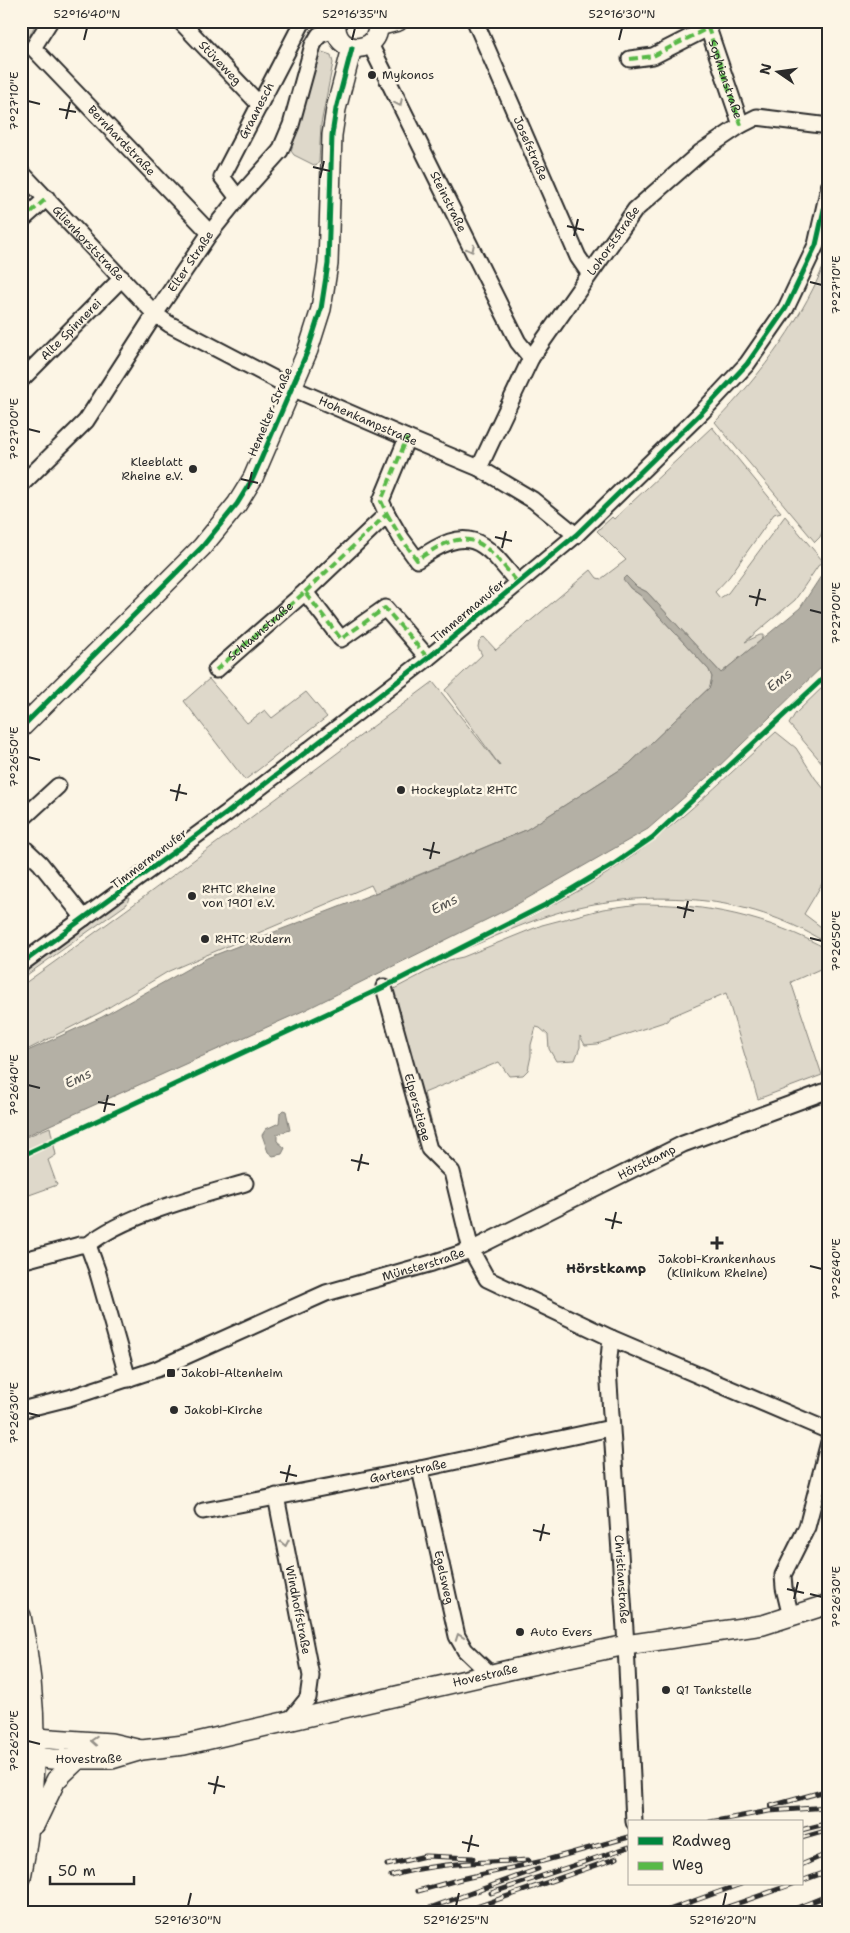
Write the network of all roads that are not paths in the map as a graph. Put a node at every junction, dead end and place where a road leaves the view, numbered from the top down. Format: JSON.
{"nodes":[{"id":1,"x":50,"y":21,"type":"edge"},
{"id":2,"x":180,"y":21,"type":"edge"},
{"id":3,"x":303,"y":21,"type":"edge"},
{"id":4,"x":398,"y":21,"type":"edge"},
{"id":5,"x":475,"y":21,"type":"edge"},
{"id":6,"x":377,"y":24,"type":"edge"},
{"id":7,"x":336,"y":26,"type":"edge"},
{"id":8,"x":361,"y":46,"type":"junction"},
{"id":9,"x":630,"y":59,"type":"dead end"},
{"id":10,"x":260,"y":105,"type":"junction"},
{"id":11,"x":741,"y":125,"type":"junction"},
{"id":12,"x":829,"y":126,"type":"edge"},
{"id":13,"x":21,"y":172,"type":"edge"},
{"id":14,"x":829,"y":187,"type":"edge"},
{"id":15,"x":47,"y":198,"type":"junction"},
{"id":16,"x":238,"y":198,"type":"junction"},
{"id":17,"x":21,"y":221,"type":"edge"},
{"id":18,"x":210,"y":233,"type":"junction"},
{"id":19,"x":590,"y":273,"type":"junction"},
{"id":20,"x":122,"y":278,"type":"junction"},
{"id":21,"x":155,"y":314,"type":"junction"},
{"id":22,"x":531,"y":358,"type":"junction"},
{"id":23,"x":21,"y":380,"type":"edge"},
{"id":24,"x":292,"y":388,"type":"junction"},
{"id":25,"x":407,"y":438,"type":"junction"},
{"id":26,"x":479,"y":468,"type":"junction"},
{"id":27,"x":21,"y":485,"type":"edge"},
{"id":28,"x":387,"y":514,"type":"junction"},
{"id":29,"x":576,"y":535,"type":"junction"},
{"id":30,"x":518,"y":582,"type":"junction"},
{"id":31,"x":305,"y":592,"type":"junction"},
{"id":32,"x":428,"y":658,"type":"junction"},
{"id":33,"x":216,"y":670,"type":"dead end"},
{"id":34,"x":21,"y":728,"type":"edge"},
{"id":35,"x":58,"y":786,"type":"dead end"},
{"id":36,"x":21,"y":820,"type":"edge"},
{"id":37,"x":21,"y":845,"type":"edge"},
{"id":38,"x":84,"y":918,"type":"junction"},
{"id":39,"x":21,"y":964,"type":"edge"},
{"id":40,"x":384,"y":987,"type":"dead end"},
{"id":41,"x":829,"y":1090,"type":"edge"},
{"id":42,"x":245,"y":1183,"type":"dead end"},
{"id":43,"x":88,"y":1246,"type":"junction"},
{"id":44,"x":471,"y":1250,"type":"junction"},
{"id":45,"x":21,"y":1262,"type":"edge"},
{"id":46,"x":611,"y":1338,"type":"junction"},
{"id":47,"x":128,"y":1379,"type":"junction"},
{"id":48,"x":21,"y":1410,"type":"edge"},
{"id":49,"x":611,"y":1428,"type":"junction"},
{"id":50,"x":829,"y":1431,"type":"edge"},
{"id":51,"x":829,"y":1442,"type":"edge"},
{"id":52,"x":420,"y":1469,"type":"junction"},
{"id":53,"x":276,"y":1496,"type":"junction"},
{"id":54,"x":204,"y":1511,"type":"dead end"},
{"id":55,"x":829,"y":1604,"type":"edge"},
{"id":56,"x":21,"y":1616,"type":"edge"},
{"id":57,"x":791,"y":1617,"type":"junction"},
{"id":58,"x":626,"y":1646,"type":"junction"},
{"id":59,"x":490,"y":1674,"type":"junction"},
{"id":60,"x":291,"y":1719,"type":"junction"},
{"id":61,"x":28,"y":1737,"type":"edge"},
{"id":62,"x":142,"y":1750,"type":"junction"},
{"id":63,"x":28,"y":1756,"type":"edge"},
{"id":64,"x":77,"y":1760,"type":"junction"},
{"id":65,"x":634,"y":1820,"type":"edge"},
{"id":66,"x":29,"y":1839,"type":"junction"},
{"id":67,"x":21,"y":1878,"type":"edge"}],
"edges":[{"from":1,"to":18,"type":"street","name":"Bernhardstraße"},
{"from":2,"to":10,"type":"street","name":"Stüveweg"},
{"from":3,"to":10,"type":"street","name":"Graanesch"},
{"from":4,"to":6,"type":"main road"},
{"from":5,"to":19,"type":"street","name":"Josefstraße"},
{"from":6,"to":8,"type":"main road","name":"Hemelter Straße"},
{"from":7,"to":8,"type":"main road"},
{"from":7,"to":16,"type":"street","name":"Elter Straße"},
{"from":8,"to":22,"type":"street","name":"Steinstraße","one_way":true},
{"from":8,"to":24,"type":"main road","name":"Hemelter Straße"},
{"from":9,"to":11,"type":"street","name":"Sophienstraße"},
{"from":10,"to":16,"type":"street","name":"Graanesch"},
{"from":11,"to":12,"type":"street","name":"Lohorststraße"},
{"from":11,"to":19,"type":"street","name":"Lohorststraße"},
{"from":13,"to":15,"type":"street","name":"Glienhorststraße"},
{"from":14,"to":29,"type":"street","name":"Timmermanufer"},
{"from":15,"to":17,"type":"street"},
{"from":15,"to":20,"type":"street","name":"Glienhorststraße"},
{"from":16,"to":18,"type":"street","name":"Elter Straße"},
{"from":18,"to":21,"type":"street","name":"Elter Straße"},
{"from":19,"to":22,"type":"street","name":"Lohorststraße"},
{"from":20,"to":21,"type":"street","name":"Glienhorststraße"},
{"from":20,"to":23,"type":"street","name":"Alte Spinnerei"},
{"from":21,"to":24,"type":"street","name":"Hohenkampstraße"},
{"from":21,"to":27,"type":"street","name":"Elter Straße"},
{"from":22,"to":26,"type":"street","name":"Lohorststraße"},
{"from":24,"to":25,"type":"street","name":"Hohenkampstraße"},
{"from":24,"to":34,"type":"main road","name":"Hemelter Straße"},
{"from":25,"to":26,"type":"street","name":"Hohenkampstraße"},
{"from":25,"to":28,"type":"street"},
{"from":26,"to":29,"type":"street","name":"Hohenkampstraße"},
{"from":28,"to":30,"type":"street"},
{"from":28,"to":31,"type":"street","name":"Schlaunstraße"},
{"from":29,"to":30,"type":"street","name":"Timmermanufer"},
{"from":30,"to":32,"type":"street","name":"Timmermanufer"},
{"from":31,"to":32,"type":"street","name":"Schlaunstraße"},
{"from":31,"to":33,"type":"street","name":"Schlaunstraße"},
{"from":32,"to":38,"type":"street","name":"Timmermanufer"},
{"from":35,"to":36,"type":"street"},
{"from":37,"to":38,"type":"street"},
{"from":38,"to":39,"type":"street","name":"Timmermanufer"},
{"from":40,"to":44,"type":"street","name":"Elpersstiege"},
{"from":41,"to":44,"type":"street","name":"Hörstkamp"},
{"from":42,"to":43,"type":"street"},
{"from":43,"to":45,"type":"street"},
{"from":43,"to":47,"type":"street"},
{"from":44,"to":46,"type":"street","name":"Münsterstraße"},
{"from":44,"to":47,"type":"street","name":"Münsterstraße"},
{"from":46,"to":49,"type":"street","name":"Christianstraße"},
{"from":46,"to":50,"type":"street","name":"Münsterstraße"},
{"from":47,"to":48,"type":"street","name":"Münsterstraße"},
{"from":49,"to":52,"type":"street","name":"Gartenstraße"},
{"from":49,"to":58,"type":"street","name":"Christianstraße"},
{"from":51,"to":57,"type":"street"},
{"from":52,"to":53,"type":"street","name":"Gartenstraße"},
{"from":59,"to":52,"type":"street","name":"Egelsweg","one_way":true},
{"from":53,"to":54,"type":"street","name":"Gartenstraße"},
{"from":53,"to":60,"type":"street","name":"Windhoffstraße","one_way":true},
{"from":55,"to":57,"type":"main road","name":"Hovestraße"},
{"from":56,"to":61,"type":"main road"},
{"from":57,"to":58,"type":"main road","name":"Hovestraße"},
{"from":58,"to":59,"type":"main road","name":"Hovestraße"},
{"from":58,"to":65,"type":"street","name":"Christianstraße"},
{"from":59,"to":60,"type":"main road","name":"Hovestraße"},
{"from":60,"to":62,"type":"main road","name":"Hovestraße"},
{"from":62,"to":61,"type":"main road","name":"Hovestraße","one_way":true},
{"from":61,"to":63,"type":"main road"},
{"from":62,"to":64,"type":"main road","name":"Hovestraße"},
{"from":63,"to":64,"type":"main road","name":"Hovestraße"},
{"from":63,"to":66,"type":"main road"},
{"from":64,"to":66,"type":"main road"},
{"from":66,"to":67,"type":"main road"}]}
